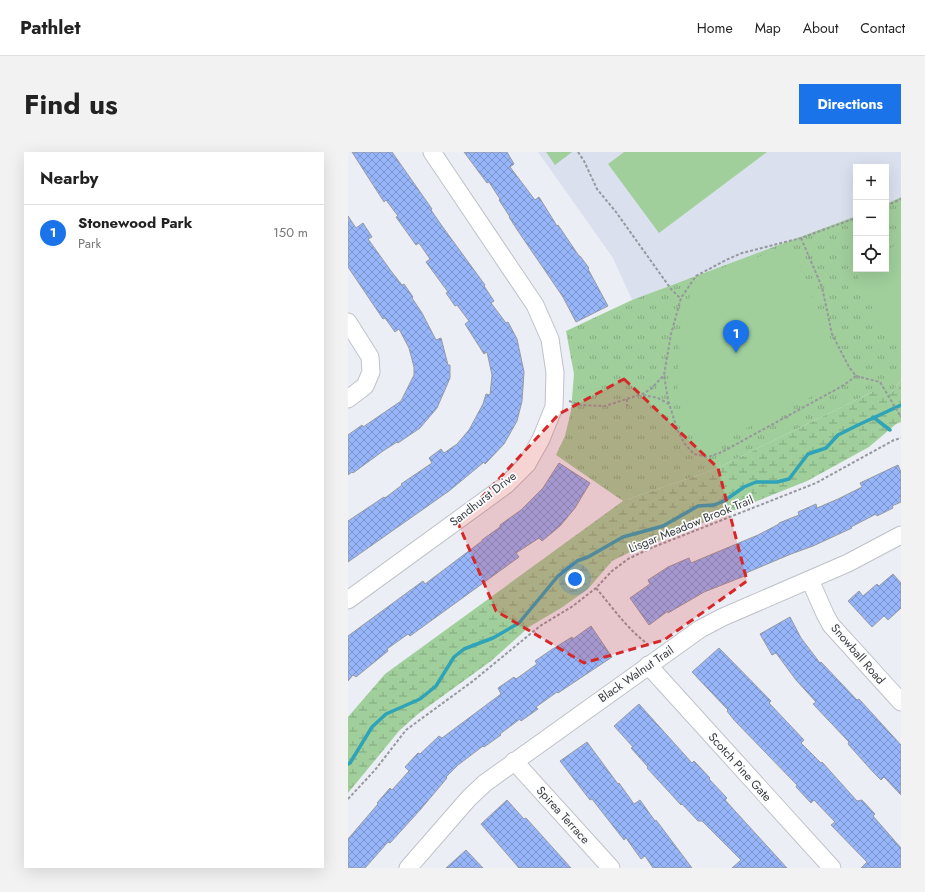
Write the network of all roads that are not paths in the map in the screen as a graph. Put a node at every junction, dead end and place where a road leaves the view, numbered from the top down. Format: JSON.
{"nodes":[{"id":1,"x":432,"y":152,"type":"edge"},
{"id":2,"x":348,"y":322,"type":"edge"},
{"id":3,"x":348,"y":399,"type":"edge"},
{"id":4,"x":901,"y":535,"type":"edge"},
{"id":5,"x":810,"y":580,"type":"junction"},
{"id":6,"x":348,"y":600,"type":"edge"},
{"id":7,"x":648,"y":665,"type":"junction"},
{"id":8,"x":901,"y":702,"type":"edge"},
{"id":9,"x":514,"y":761,"type":"junction"},
{"id":10,"x":408,"y":868,"type":"edge"},
{"id":11,"x":611,"y":868,"type":"edge"},
{"id":12,"x":832,"y":868,"type":"edge"}],
"edges":[{"from":1,"to":6,"type":"street","name":"Sandhurst Drive"},
{"from":2,"to":3,"type":"street"},
{"from":4,"to":5,"type":"street","name":"Black Walnut Trail"},
{"from":5,"to":7,"type":"street","name":"Black Walnut Trail"},
{"from":5,"to":8,"type":"street","name":"Snowball Road"},
{"from":7,"to":9,"type":"street","name":"Black Walnut Trail"},
{"from":7,"to":12,"type":"street","name":"Scotch Pine Gate"},
{"from":9,"to":10,"type":"street","name":"Black Walnut Trail"},
{"from":9,"to":11,"type":"street","name":"Spirea Terrace"}]}
